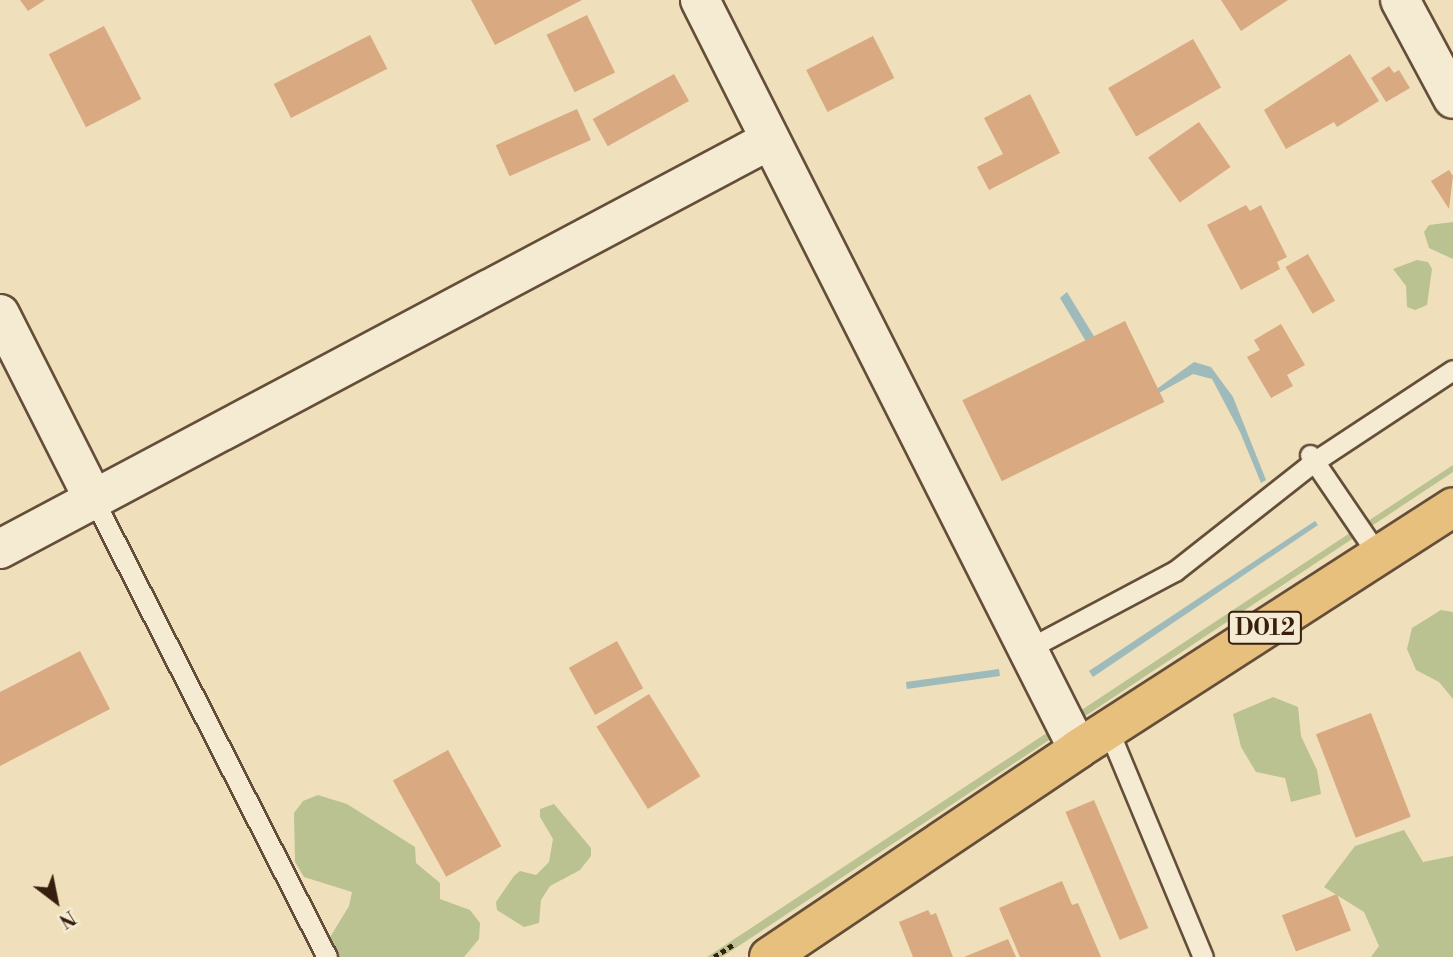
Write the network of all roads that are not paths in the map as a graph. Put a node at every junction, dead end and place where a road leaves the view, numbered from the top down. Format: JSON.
{"nodes":[{"id":1,"x":699,"y":0,"type":"edge"},
{"id":2,"x":1400,"y":0,"type":"edge"},
{"id":3,"x":1453,"y":99,"type":"edge"},
{"id":4,"x":771,"y":140,"type":"junction"},
{"id":5,"x":0,"y":314,"type":"edge"},
{"id":6,"x":1453,"y":370,"type":"edge"},
{"id":7,"x":1312,"y":458,"type":"junction"},
{"id":8,"x":94,"y":500,"type":"junction"},
{"id":9,"x":1453,"y":507,"type":"edge"},
{"id":10,"x":0,"y":550,"type":"edge"},
{"id":11,"x":1378,"y":555,"type":"junction"},
{"id":12,"x":1028,"y":649,"type":"junction"},
{"id":13,"x":1093,"y":739,"type":"junction"},
{"id":14,"x":790,"y":951,"type":"edge"},
{"id":15,"x":327,"y":957,"type":"edge"},
{"id":16,"x":1203,"y":957,"type":"edge"}],
"edges":[{"from":1,"to":4,"type":"street"},
{"from":2,"to":3,"type":"street"},
{"from":4,"to":8,"type":"street"},
{"from":4,"to":12,"type":"street"},
{"from":5,"to":8,"type":"street"},
{"from":6,"to":7,"type":"lane"},
{"from":7,"to":11,"type":"lane"},
{"from":7,"to":12,"type":"lane"},
{"from":8,"to":10,"type":"street"},
{"from":8,"to":15,"type":"lane"},
{"from":9,"to":11,"type":"main road","number":"D012"},
{"from":11,"to":13,"type":"main road","number":"D012"},
{"from":12,"to":13,"type":"street"},
{"from":13,"to":14,"type":"main road","number":"D012"},
{"from":13,"to":16,"type":"lane"}]}
